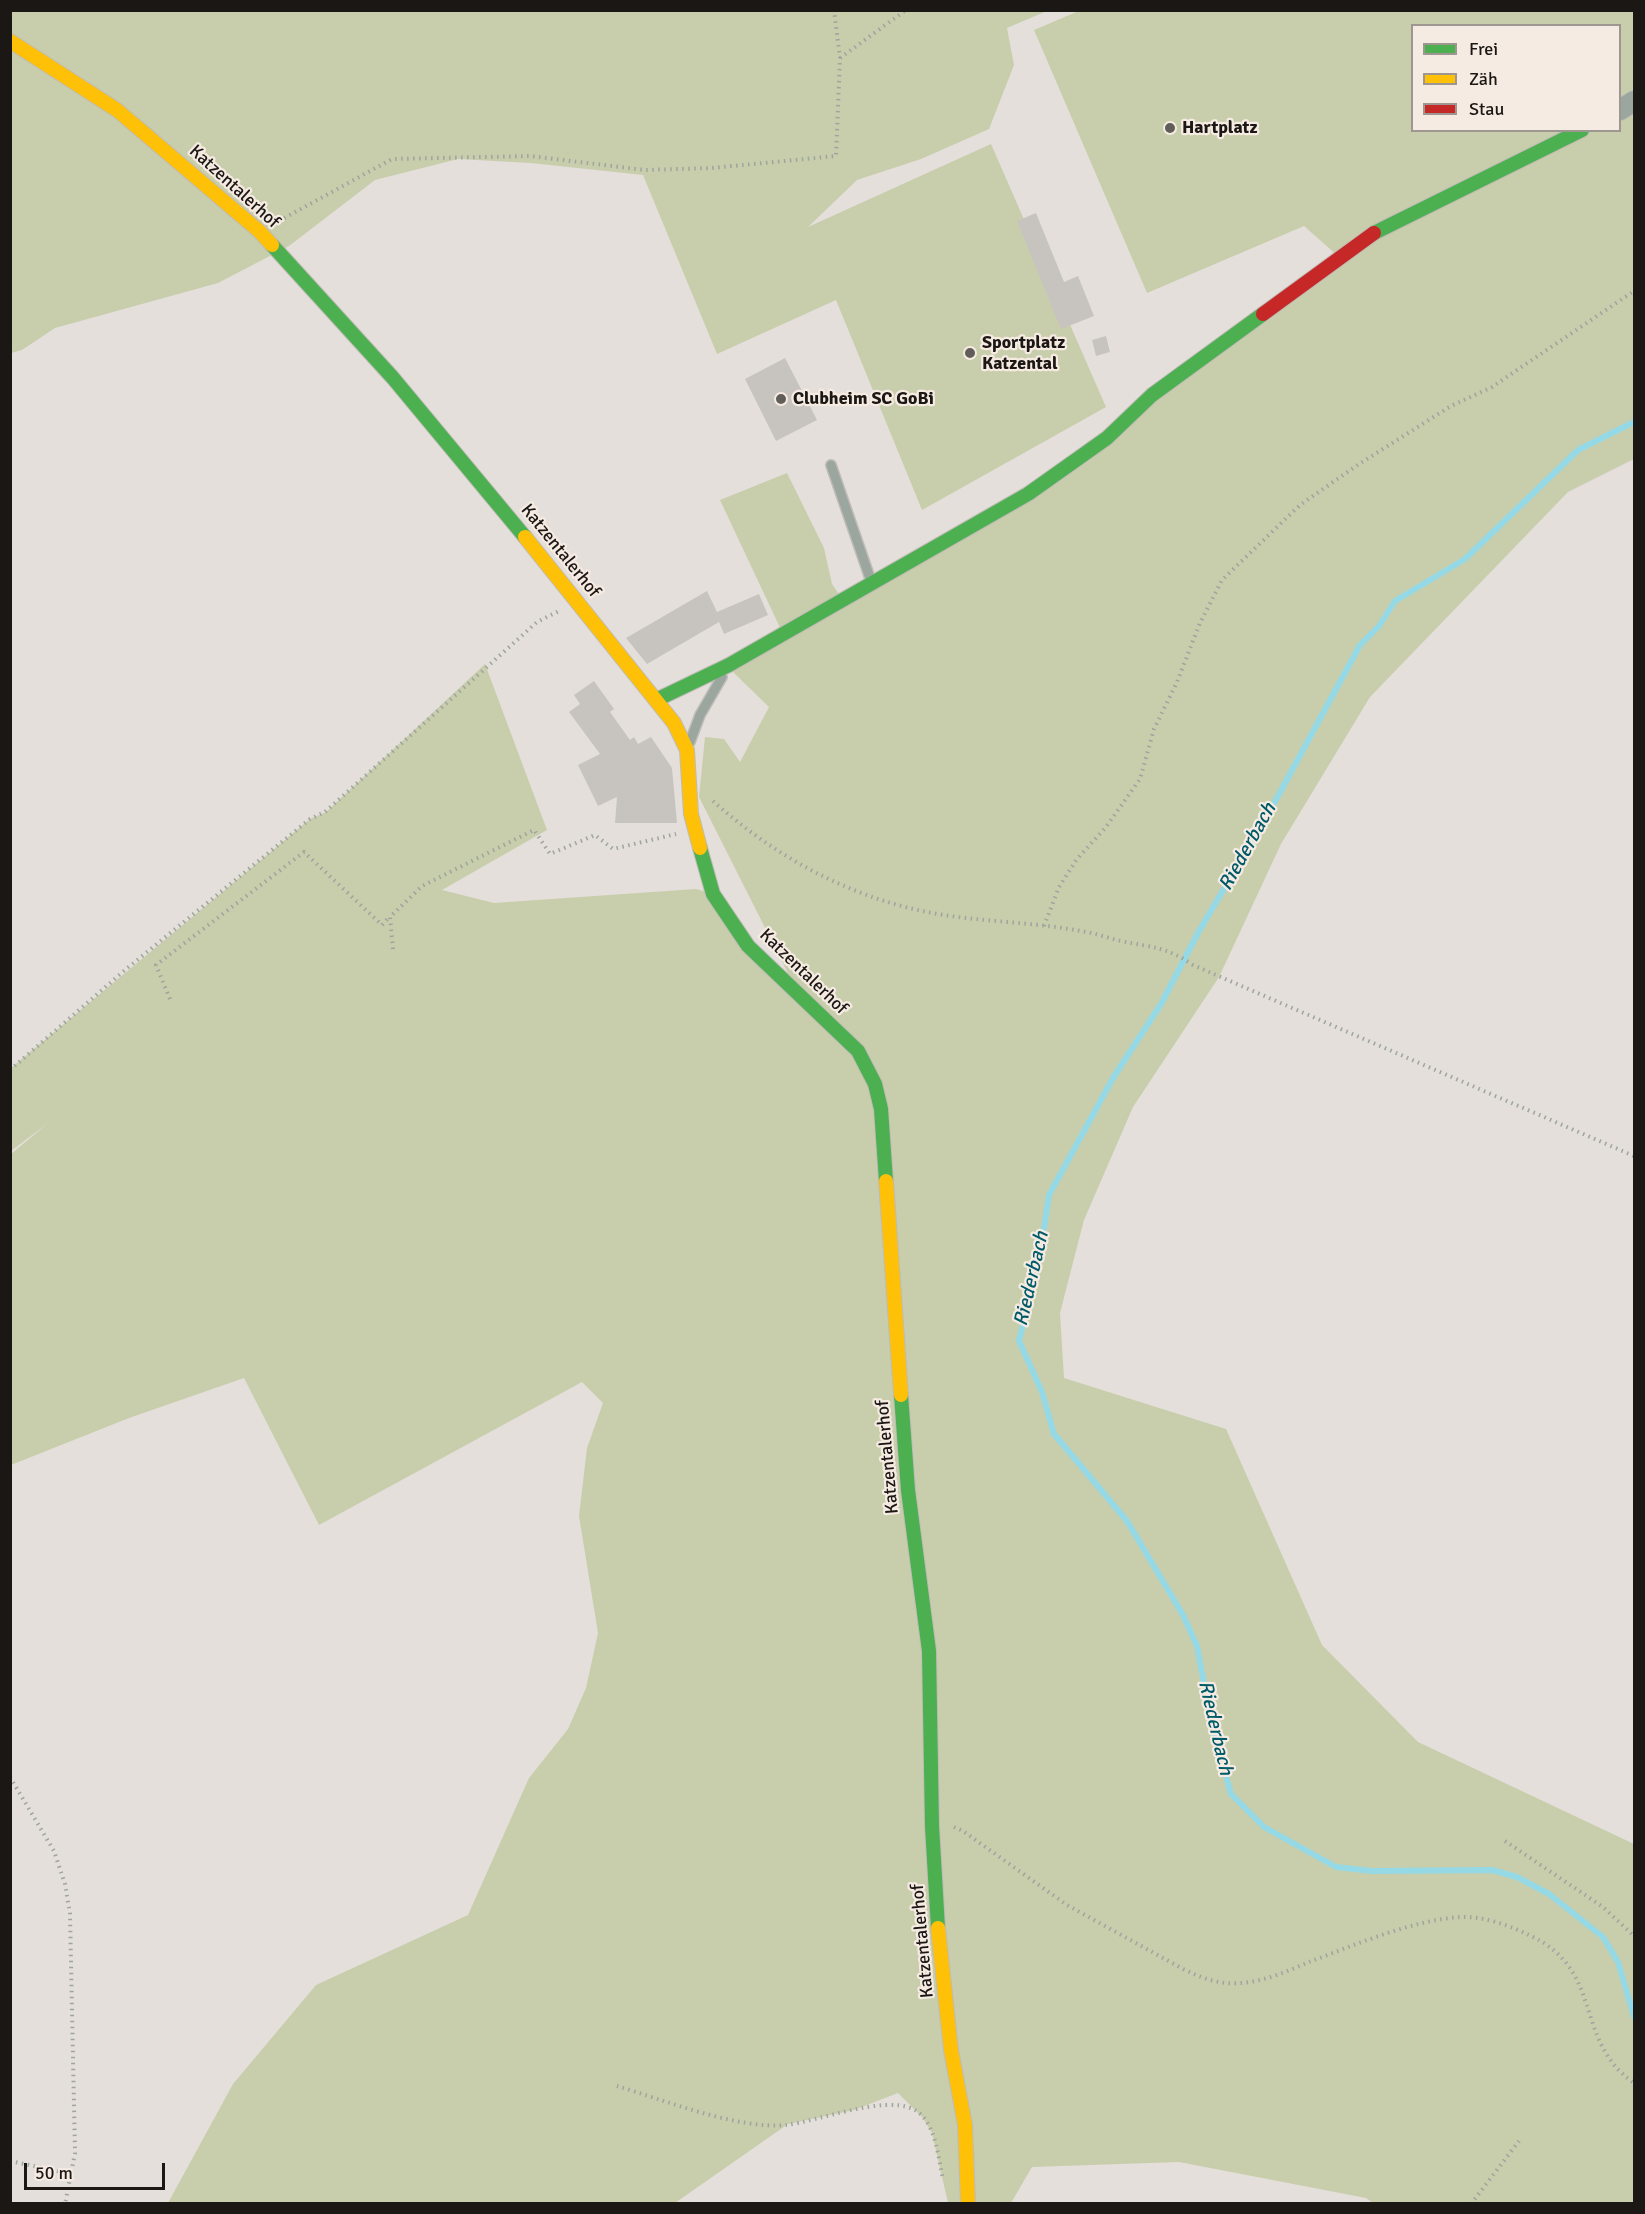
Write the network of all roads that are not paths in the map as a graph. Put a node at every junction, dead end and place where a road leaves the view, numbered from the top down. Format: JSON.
{"nodes":[{"id":1,"x":10,"y":41,"type":"edge"},
{"id":2,"x":1635,"y":101,"type":"edge"},
{"id":3,"x":1621,"y":109,"type":"edge"},
{"id":4,"x":1578,"y":132,"type":"edge"},
{"id":5,"x":831,"y":465,"type":"dead end"},
{"id":6,"x":872,"y":583,"type":"junction"},
{"id":7,"x":729,"y":665,"type":"junction"},
{"id":8,"x":656,"y":700,"type":"junction"},
{"id":9,"x":687,"y":750,"type":"junction"},
{"id":10,"x":968,"y":2204,"type":"edge"}],
"edges":[{"from":1,"to":8,"type":"street","name":"Katzentalerhof"},
{"from":2,"to":3,"type":"street"},
{"from":4,"to":6,"type":"street"},
{"from":5,"to":6,"type":"lane"},
{"from":6,"to":7,"type":"street"},
{"from":7,"to":8,"type":"street"},
{"from":7,"to":9,"type":"lane"},
{"from":8,"to":9,"type":"street","name":"Katzentalerhof"},
{"from":9,"to":10,"type":"street","name":"Katzentalerhof"}]}
